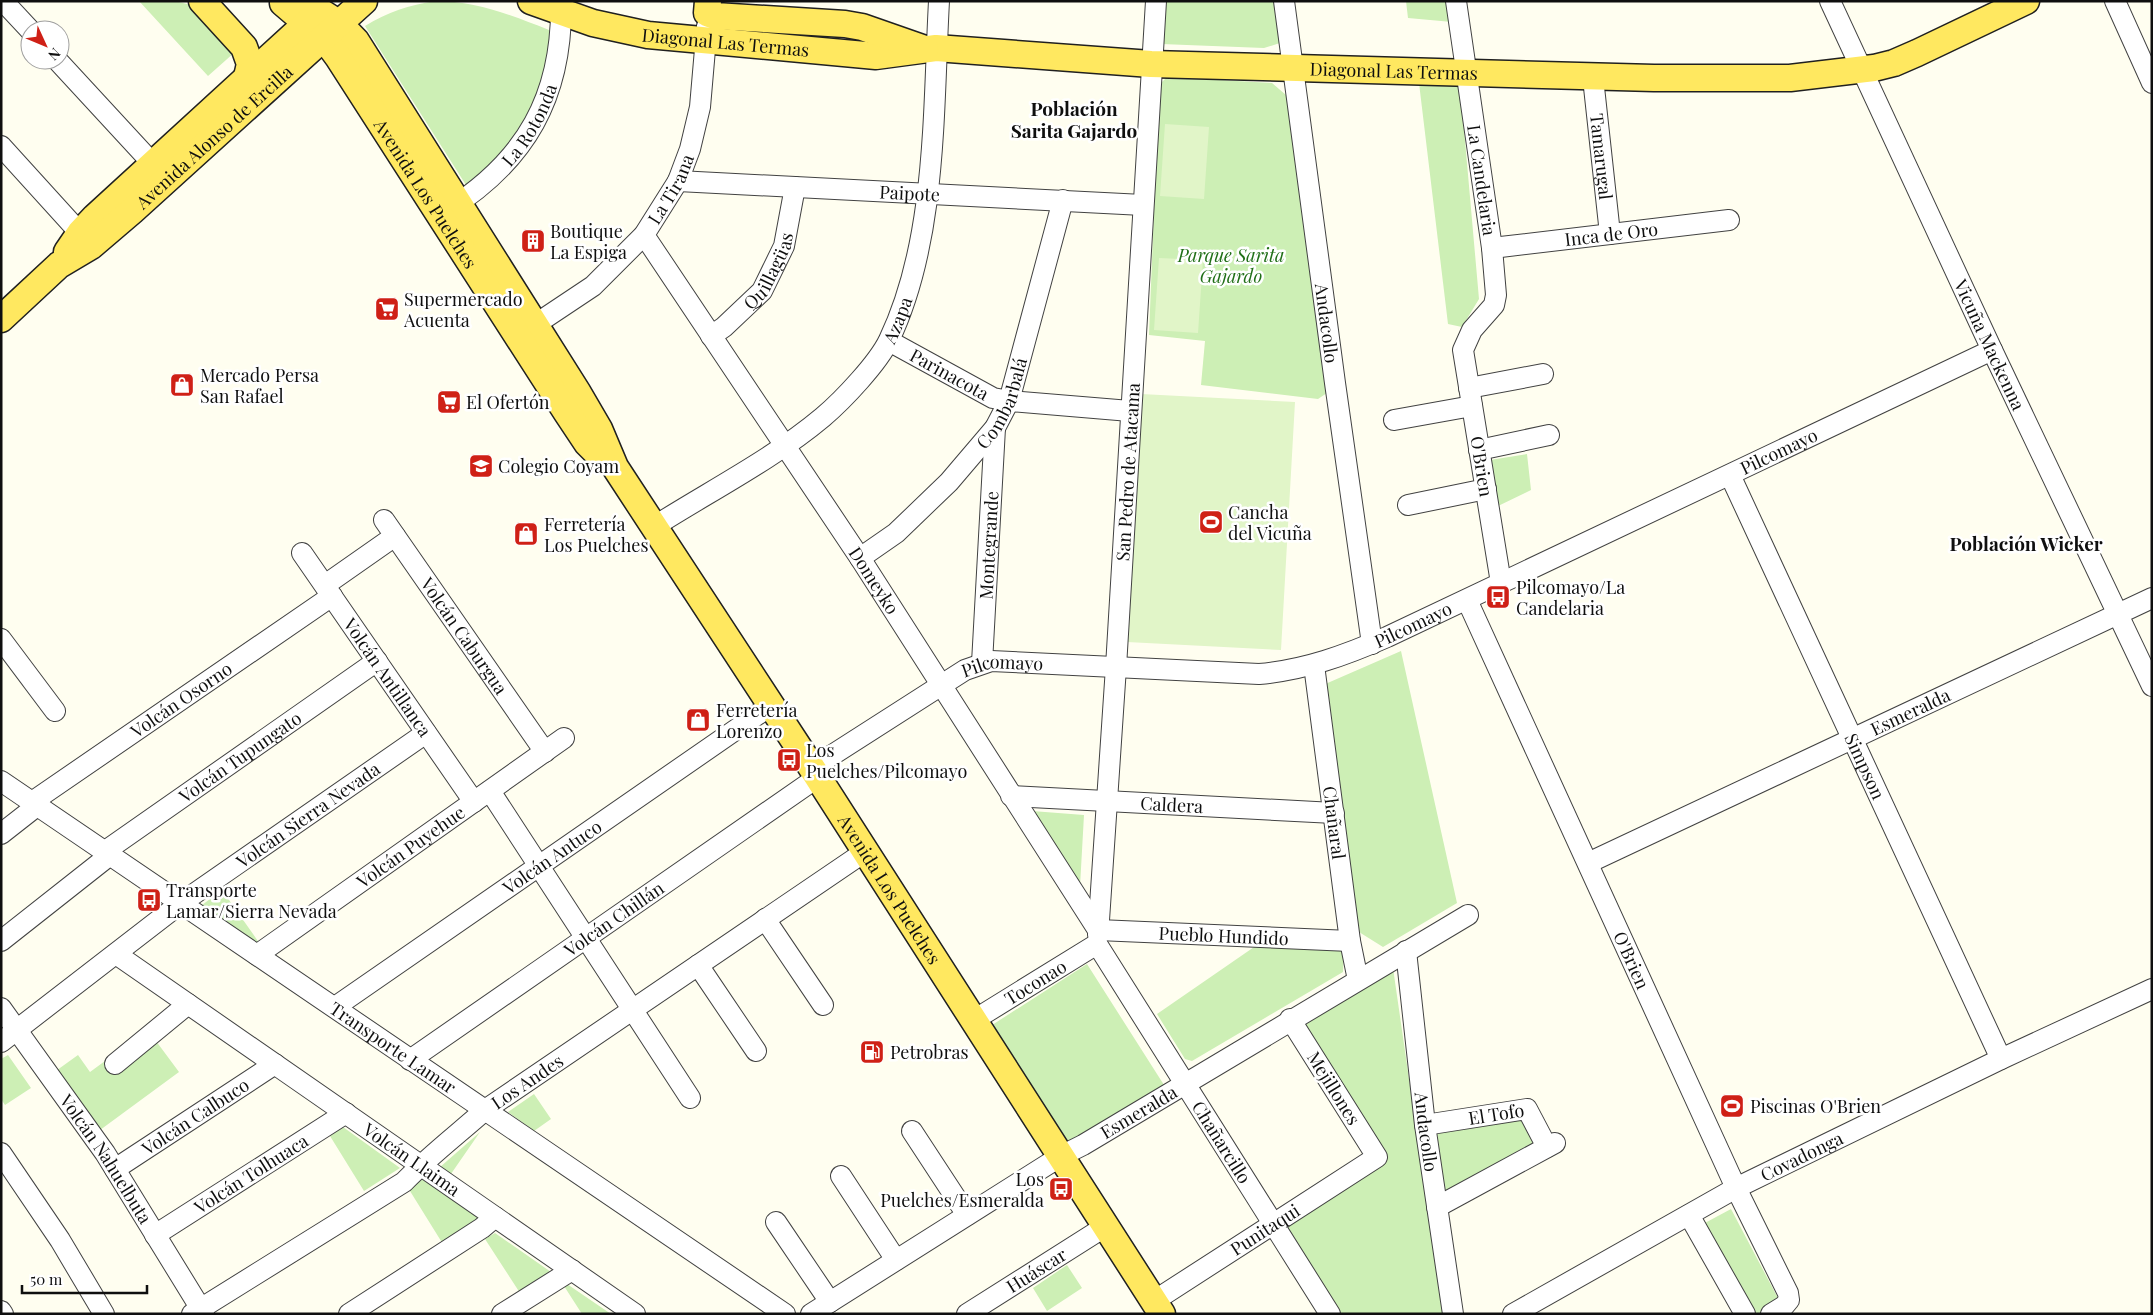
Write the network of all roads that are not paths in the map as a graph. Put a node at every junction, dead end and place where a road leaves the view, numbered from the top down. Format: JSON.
{"nodes":[{"id":1,"x":3,"y":1,"type":"edge"},
{"id":2,"x":202,"y":1,"type":"edge"},
{"id":3,"x":280,"y":1,"type":"edge"},
{"id":4,"x":364,"y":1,"type":"edge"},
{"id":5,"x":531,"y":1,"type":"edge"},
{"id":6,"x":939,"y":1,"type":"edge"},
{"id":7,"x":1156,"y":1,"type":"edge"},
{"id":8,"x":1284,"y":1,"type":"edge"},
{"id":9,"x":1456,"y":1,"type":"edge"},
{"id":10,"x":1830,"y":1,"type":"edge"},
{"id":11,"x":2026,"y":1,"type":"edge"},
{"id":12,"x":2115,"y":1,"type":"edge"},
{"id":13,"x":561,"y":7,"type":"edge"},
{"id":14,"x":707,"y":7,"type":"edge"},
{"id":15,"x":320,"y":16,"type":"edge"},
{"id":16,"x":21,"y":20,"type":"edge"},
{"id":17,"x":706,"y":42,"type":"junction"},
{"id":18,"x":931,"y":49,"type":"junction"},
{"id":19,"x":1152,"y":64,"type":"junction"},
{"id":20,"x":1293,"y":68,"type":"junction"},
{"id":21,"x":1862,"y":69,"type":"junction"},
{"id":22,"x":66,"y":70,"type":"edge"},
{"id":23,"x":1467,"y":74,"type":"junction"},
{"id":24,"x":247,"y":77,"type":"junction"},
{"id":25,"x":1593,"y":78,"type":"junction"},
{"id":26,"x":2152,"y":83,"type":"edge"},
{"id":27,"x":1,"y":146,"type":"edge"},
{"id":28,"x":153,"y":164,"type":"junction"},
{"id":29,"x":678,"y":180,"type":"junction"},
{"id":30,"x":795,"y":187,"type":"junction"},
{"id":31,"x":927,"y":193,"type":"junction"},
{"id":32,"x":1063,"y":200,"type":"junction"},
{"id":33,"x":1143,"y":205,"type":"junction"},
{"id":34,"x":450,"y":209,"type":"junction"},
{"id":35,"x":1729,"y":220,"type":"dead end"},
{"id":36,"x":80,"y":233,"type":"junction"},
{"id":37,"x":1610,"y":234,"type":"junction"},
{"id":38,"x":644,"y":235,"type":"junction"},
{"id":39,"x":1492,"y":248,"type":"junction"},
{"id":40,"x":59,"y":265,"type":"junction"},
{"id":41,"x":3,"y":313,"type":"edge"},
{"id":42,"x":536,"y":324,"type":"junction"},
{"id":43,"x":710,"y":336,"type":"junction"},
{"id":44,"x":889,"y":341,"type":"junction"},
{"id":45,"x":1463,"y":350,"type":"joint"},
{"id":46,"x":1992,"y":350,"type":"junction"},
{"id":47,"x":1543,"y":374,"type":"dead end"},
{"id":48,"x":1471,"y":397,"type":"junction"},
{"id":49,"x":1009,"y":401,"type":"junction"},
{"id":50,"x":1130,"y":411,"type":"junction"},
{"id":51,"x":1394,"y":420,"type":"dead end"},
{"id":52,"x":995,"y":428,"type":"junction"},
{"id":53,"x":1549,"y":435,"type":"dead end"},
{"id":54,"x":784,"y":446,"type":"junction"},
{"id":55,"x":1480,"y":450,"type":"junction"},
{"id":56,"x":615,"y":467,"type":"junction"},
{"id":57,"x":1730,"y":475,"type":"junction"},
{"id":58,"x":1486,"y":489,"type":"junction"},
{"id":59,"x":1408,"y":505,"type":"dead end"},
{"id":60,"x":655,"y":526,"type":"junction"},
{"id":61,"x":390,"y":528,"type":"joint"},
{"id":62,"x":302,"y":553,"type":"dead end"},
{"id":63,"x":860,"y":558,"type":"junction"},
{"id":64,"x":1501,"y":583,"type":"junction"},
{"id":65,"x":328,"y":591,"type":"junction"},
{"id":66,"x":2152,"y":598,"type":"edge"},
{"id":67,"x":1467,"y":600,"type":"junction"},
{"id":68,"x":2118,"y":614,"type":"junction"},
{"id":69,"x":1,"y":639,"type":"edge"},
{"id":70,"x":1372,"y":644,"type":"junction"},
{"id":71,"x":377,"y":661,"type":"junction"},
{"id":72,"x":982,"y":663,"type":"junction"},
{"id":73,"x":1314,"y":665,"type":"junction"},
{"id":74,"x":1116,"y":667,"type":"junction"},
{"id":75,"x":940,"y":686,"type":"junction"},
{"id":76,"x":2152,"y":686,"type":"edge"},
{"id":77,"x":770,"y":706,"type":"junction"},
{"id":78,"x":55,"y":711,"type":"dead end"},
{"id":79,"x":426,"y":733,"type":"junction"},
{"id":80,"x":564,"y":738,"type":"dead end"},
{"id":81,"x":1852,"y":738,"type":"junction"},
{"id":82,"x":545,"y":752,"type":"junction"},
{"id":83,"x":815,"y":773,"type":"junction"},
{"id":84,"x":1,"y":781,"type":"edge"},
{"id":85,"x":482,"y":796,"type":"junction"},
{"id":86,"x":1011,"y":796,"type":"junction"},
{"id":87,"x":1107,"y":801,"type":"junction"},
{"id":88,"x":35,"y":804,"type":"junction"},
{"id":89,"x":1334,"y":813,"type":"junction"},
{"id":90,"x":1,"y":834,"type":"edge"},
{"id":91,"x":866,"y":851,"type":"junction"},
{"id":92,"x":107,"y":853,"type":"junction"},
{"id":93,"x":1588,"y":863,"type":"junction"},
{"id":94,"x":539,"y":866,"type":"junction"},
{"id":95,"x":182,"y":903,"type":"junction"},
{"id":96,"x":1468,"y":915,"type":"dead end"},
{"id":97,"x":765,"y":919,"type":"junction"},
{"id":98,"x":1098,"y":937,"type":"junction"},
{"id":99,"x":586,"y":938,"type":"junction"},
{"id":100,"x":1350,"y":941,"type":"junction"},
{"id":101,"x":1,"y":942,"type":"edge"},
{"id":102,"x":1406,"y":951,"type":"junction"},
{"id":103,"x":116,"y":954,"type":"junction"},
{"id":104,"x":257,"y":955,"type":"junction"},
{"id":105,"x":698,"y":965,"type":"junction"},
{"id":106,"x":1358,"y":980,"type":"junction"},
{"id":107,"x":2152,"y":989,"type":"edge"},
{"id":108,"x":188,"y":1004,"type":"junction"},
{"id":109,"x":823,"y":1005,"type":"dead end"},
{"id":110,"x":334,"y":1007,"type":"junction"},
{"id":111,"x":1,"y":1008,"type":"edge"},
{"id":112,"x":632,"y":1010,"type":"junction"},
{"id":113,"x":1290,"y":1019,"type":"junction"},
{"id":114,"x":974,"y":1020,"type":"junction"},
{"id":115,"x":18,"y":1031,"type":"junction"},
{"id":116,"x":1,"y":1042,"type":"edge"},
{"id":117,"x":756,"y":1051,"type":"dead end"},
{"id":118,"x":2001,"y":1059,"type":"junction"},
{"id":119,"x":410,"y":1060,"type":"junction"},
{"id":120,"x":115,"y":1064,"type":"dead end"},
{"id":121,"x":275,"y":1064,"type":"junction"},
{"id":122,"x":1184,"y":1084,"type":"junction"},
{"id":123,"x":690,"y":1098,"type":"dead end"},
{"id":124,"x":485,"y":1110,"type":"junction"},
{"id":125,"x":346,"y":1113,"type":"junction"},
{"id":126,"x":1425,"y":1125,"type":"junction"},
{"id":127,"x":912,"y":1131,"type":"dead end"},
{"id":128,"x":1,"y":1152,"type":"edge"},
{"id":129,"x":1061,"y":1156,"type":"junction"},
{"id":130,"x":1377,"y":1156,"type":"joint"},
{"id":131,"x":421,"y":1165,"type":"junction"},
{"id":132,"x":115,"y":1169,"type":"junction"},
{"id":133,"x":841,"y":1176,"type":"dead end"},
{"id":134,"x":1736,"y":1188,"type":"junction"},
{"id":135,"x":1437,"y":1206,"type":"junction"},
{"id":136,"x":967,"y":1215,"type":"junction"},
{"id":137,"x":1689,"y":1215,"type":"junction"},
{"id":138,"x":495,"y":1217,"type":"junction"},
{"id":139,"x":776,"y":1222,"type":"dead end"},
{"id":140,"x":1274,"y":1223,"type":"junction"},
{"id":141,"x":1106,"y":1226,"type":"junction"},
{"id":142,"x":156,"y":1235,"type":"junction"},
{"id":143,"x":896,"y":1260,"type":"junction"},
{"id":144,"x":572,"y":1270,"type":"junction"},
{"id":145,"x":830,"y":1302,"type":"junction"},
{"id":146,"x":1158,"y":1307,"type":"edge"},
{"id":147,"x":199,"y":1312,"type":"edge"},
{"id":148,"x":104,"y":1314,"type":"edge"},
{"id":149,"x":349,"y":1314,"type":"edge"},
{"id":150,"x":502,"y":1314,"type":"edge"},
{"id":151,"x":635,"y":1314,"type":"edge"},
{"id":152,"x":785,"y":1314,"type":"edge"},
{"id":153,"x":811,"y":1314,"type":"edge"},
{"id":154,"x":967,"y":1314,"type":"edge"},
{"id":155,"x":1330,"y":1314,"type":"edge"},
{"id":156,"x":1453,"y":1314,"type":"edge"},
{"id":157,"x":1513,"y":1314,"type":"edge"},
{"id":158,"x":1745,"y":1314,"type":"edge"},
{"id":159,"x":1772,"y":1314,"type":"edge"}],
"edges":[{"from":1,"to":16,"type":"street"},
{"from":2,"to":24,"type":"main road"},
{"from":3,"to":15,"type":"main road","name":"Avenida Los Puelches"},
{"from":4,"to":15,"type":"main road","name":"Avenida Alonso de Ercilla"},
{"from":5,"to":13,"type":"main road","name":"Diagonal Las Termas"},
{"from":6,"to":18,"type":"street","name":"Azapa"},
{"from":7,"to":19,"type":"street","name":"San Pedro de Atacama"},
{"from":8,"to":20,"type":"street","name":"Andacollo"},
{"from":9,"to":23,"type":"street","name":"La Candelaria"},
{"from":10,"to":21,"type":"street","name":"Vicuña Mackenna"},
{"from":11,"to":21,"type":"main road","name":"Diagonal Las Termas"},
{"from":12,"to":26,"type":"street"},
{"from":13,"to":17,"type":"main road","name":"Diagonal Las Termas"},
{"from":13,"to":34,"type":"street","name":"La Rotonda"},
{"from":14,"to":17,"type":"street","name":"La Tirana"},
{"from":14,"to":18,"type":"main road","name":"Diagonal Las Termas"},
{"from":15,"to":24,"type":"main road","name":"Avenida Alonso de Ercilla"},
{"from":15,"to":34,"type":"main road","name":"Avenida Los Puelches"},
{"from":15,"to":40,"type":"main road","name":"Avenida Alonso de Ercilla"},
{"from":17,"to":18,"type":"main road","name":"Diagonal Las Termas"},
{"from":17,"to":29,"type":"street","name":"La Tirana"},
{"from":18,"to":19,"type":"main road","name":"Diagonal Las Termas"},
{"from":18,"to":31,"type":"street","name":"Azapa"},
{"from":19,"to":20,"type":"main road","name":"Diagonal Las Termas"},
{"from":19,"to":33,"type":"street","name":"San Pedro de Atacama"},
{"from":20,"to":23,"type":"main road","name":"Diagonal Las Termas"},
{"from":20,"to":70,"type":"street","name":"Andacollo"},
{"from":21,"to":25,"type":"main road","name":"Diagonal Las Termas"},
{"from":21,"to":46,"type":"street","name":"Vicuña Mackenna"},
{"from":22,"to":28,"type":"street"},
{"from":23,"to":25,"type":"main road","name":"Diagonal Las Termas"},
{"from":23,"to":39,"type":"street","name":"La Candelaria"},
{"from":24,"to":28,"type":"main road","name":"Avenida Alonso de Ercilla"},
{"from":25,"to":37,"type":"street","name":"Tamarugal"},
{"from":27,"to":36,"type":"street"},
{"from":28,"to":36,"type":"main road","name":"Avenida Alonso de Ercilla"},
{"from":29,"to":30,"type":"street","name":"Paipote"},
{"from":29,"to":38,"type":"street","name":"La Tirana"},
{"from":30,"to":31,"type":"street","name":"Paipote"},
{"from":30,"to":43,"type":"street","name":"Quillagüas"},
{"from":31,"to":32,"type":"street","name":"Paipote"},
{"from":31,"to":44,"type":"street","name":"Azapa"},
{"from":32,"to":33,"type":"street","name":"Paipote"},
{"from":32,"to":49,"type":"street","name":"Combarbalá"},
{"from":33,"to":50,"type":"street","name":"San Pedro de Atacama"},
{"from":34,"to":42,"type":"main road","name":"Avenida Los Puelches"},
{"from":34,"to":56,"type":"main road","name":"Avenida Los Puelches"},
{"from":35,"to":37,"type":"street","name":"Inca de Oro"},
{"from":36,"to":40,"type":"main road","name":"Avenida Alonso de Ercilla"},
{"from":37,"to":39,"type":"street","name":"Inca de Oro"},
{"from":38,"to":42,"type":"street","name":"La Tirana"},
{"from":38,"to":43,"type":"street","name":"Domeyko"},
{"from":39,"to":45,"type":"street","name":"La Candelaria"},
{"from":40,"to":41,"type":"main road","name":"Avenida Alonso de Ercilla"},
{"from":42,"to":56,"type":"main road","name":"Avenida Los Puelches"},
{"from":43,"to":54,"type":"street","name":"Domeyko"},
{"from":44,"to":49,"type":"street","name":"Parinacota"},
{"from":44,"to":54,"type":"street","name":"Azapa"},
{"from":45,"to":48,"type":"street","name":"O'Brien"},
{"from":46,"to":57,"type":"street","name":"Pilcomayo"},
{"from":46,"to":68,"type":"street","name":"Vicuña Mackenna"},
{"from":47,"to":48,"type":"street"},
{"from":48,"to":51,"type":"street"},
{"from":48,"to":55,"type":"street","name":"O'Brien"},
{"from":49,"to":50,"type":"street","name":"Parinacota"},
{"from":49,"to":52,"type":"street","name":"Combarbalá"},
{"from":50,"to":74,"type":"street","name":"San Pedro de Atacama"},
{"from":52,"to":63,"type":"street","name":"Combarbalá"},
{"from":52,"to":72,"type":"street","name":"Montegrande"},
{"from":53,"to":55,"type":"street"},
{"from":54,"to":60,"type":"street","name":"Azapa"},
{"from":54,"to":63,"type":"street","name":"Domeyko"},
{"from":55,"to":58,"type":"street","name":"O'Brien"},
{"from":56,"to":60,"type":"main road","name":"Avenida Los Puelches"},
{"from":57,"to":64,"type":"street","name":"Pilcomayo"},
{"from":57,"to":81,"type":"street","name":"Simpson"},
{"from":58,"to":59,"type":"street"},
{"from":58,"to":64,"type":"street","name":"O'Brien"},
{"from":60,"to":77,"type":"main road","name":"Avenida Los Puelches"},
{"from":61,"to":65,"type":"street","name":"Volcán Osorno"},
{"from":61,"to":82,"type":"street","name":"Volcán Caburgua"},
{"from":62,"to":65,"type":"street","name":"Volcán Antillanca"},
{"from":63,"to":75,"type":"street","name":"Domeyko"},
{"from":64,"to":67,"type":"street","name":"Pilcomayo"},
{"from":65,"to":71,"type":"street","name":"Volcán Antillanca"},
{"from":65,"to":88,"type":"street","name":"Volcán Osorno"},
{"from":66,"to":68,"type":"street","name":"Esmeralda"},
{"from":67,"to":70,"type":"street","name":"Pilcomayo"},
{"from":67,"to":93,"type":"street","name":"O'Brien"},
{"from":68,"to":76,"type":"street","name":"Vicuña Mackenna"},
{"from":68,"to":81,"type":"street","name":"Esmeralda"},
{"from":69,"to":78,"type":"street"},
{"from":70,"to":73,"type":"street","name":"Pilcomayo"},
{"from":71,"to":79,"type":"street","name":"Volcán Antillanca"},
{"from":71,"to":92,"type":"street","name":"Volcán Tupungato"},
{"from":72,"to":74,"type":"street","name":"Pilcomayo"},
{"from":72,"to":75,"type":"street","name":"Pilcomayo"},
{"from":73,"to":74,"type":"street","name":"Pilcomayo"},
{"from":73,"to":89,"type":"street","name":"Chañaral"},
{"from":74,"to":87,"type":"street","name":"San Pedro de Atacama"},
{"from":75,"to":83,"type":"street","name":"Pilcomayo"},
{"from":75,"to":86,"type":"street","name":"Domeyko"},
{"from":77,"to":83,"type":"main road","name":"Avenida Los Puelches"},
{"from":77,"to":94,"type":"street","name":"Volcán Antuco"},
{"from":79,"to":85,"type":"street","name":"Volcán Antillanca"},
{"from":79,"to":95,"type":"street","name":"Volcán Sierra Nevada"},
{"from":80,"to":82,"type":"street","name":"Volcán Puyehue"},
{"from":81,"to":93,"type":"street","name":"Esmeralda"},
{"from":81,"to":118,"type":"street","name":"Simpson"},
{"from":82,"to":85,"type":"street","name":"Volcán Puyehue"},
{"from":83,"to":91,"type":"main road","name":"Avenida Los Puelches"},
{"from":83,"to":99,"type":"street","name":"Volcán Chillán"},
{"from":84,"to":88,"type":"street","name":"Transporte Lamar"},
{"from":85,"to":94,"type":"street","name":"Volcán Antillanca"},
{"from":85,"to":104,"type":"street","name":"Volcán Puyehue"},
{"from":86,"to":87,"type":"street","name":"Caldera"},
{"from":86,"to":98,"type":"street","name":"Domeyko"},
{"from":87,"to":89,"type":"street","name":"Caldera"},
{"from":87,"to":98,"type":"street","name":"San Pedro de Atacama"},
{"from":88,"to":90,"type":"street","name":"Volcán Osorno"},
{"from":88,"to":92,"type":"street","name":"Transporte Lamar"},
{"from":89,"to":100,"type":"street","name":"Chañaral"},
{"from":91,"to":97,"type":"street","name":"Los Andes"},
{"from":91,"to":114,"type":"main road","name":"Avenida Los Puelches"},
{"from":92,"to":95,"type":"street","name":"Transporte Lamar"},
{"from":92,"to":101,"type":"street","name":"Volcán Tupungato"},
{"from":93,"to":134,"type":"street","name":"O'Brien"},
{"from":94,"to":99,"type":"street","name":"Volcán Antillanca"},
{"from":94,"to":110,"type":"street","name":"Volcán Antuco"},
{"from":95,"to":103,"type":"street","name":"Volcán Sierra Nevada"},
{"from":95,"to":104,"type":"street","name":"Transporte Lamar"},
{"from":96,"to":102,"type":"street","name":"Esmeralda"},
{"from":97,"to":105,"type":"street","name":"Los Andes"},
{"from":97,"to":109,"type":"street"},
{"from":98,"to":100,"type":"street","name":"Pueblo Hundido"},
{"from":98,"to":114,"type":"street","name":"Toconao"},
{"from":98,"to":122,"type":"street","name":"Chañarcillo"},
{"from":99,"to":112,"type":"street","name":"Volcán Antillanca"},
{"from":99,"to":119,"type":"street","name":"Volcán Chillán"},
{"from":100,"to":106,"type":"street","name":"Chañaral"},
{"from":102,"to":106,"type":"street","name":"Esmeralda"},
{"from":102,"to":126,"type":"street","name":"Andacollo"},
{"from":103,"to":108,"type":"street","name":"Volcán Llaima"},
{"from":103,"to":115,"type":"street","name":"Volcán Sierra Nevada"},
{"from":104,"to":110,"type":"street","name":"Transporte Lamar"},
{"from":105,"to":112,"type":"street","name":"Los Andes"},
{"from":105,"to":117,"type":"street"},
{"from":106,"to":113,"type":"street","name":"Esmeralda"},
{"from":107,"to":118,"type":"street","name":"Covadonga"},
{"from":108,"to":120,"type":"street"},
{"from":108,"to":121,"type":"street","name":"Volcán Llaima"},
{"from":110,"to":119,"type":"street","name":"Transporte Lamar"},
{"from":111,"to":115,"type":"street","name":"Volcán Nahuelbuta"},
{"from":112,"to":123,"type":"street","name":"Volcán Antillanca"},
{"from":112,"to":124,"type":"street","name":"Los Andes"},
{"from":113,"to":122,"type":"street","name":"Esmeralda"},
{"from":113,"to":130,"type":"street","name":"Mejillones"},
{"from":114,"to":129,"type":"main road","name":"Avenida Los Puelches"},
{"from":115,"to":116,"type":"street","name":"Volcán Sierra Nevada"},
{"from":115,"to":132,"type":"street","name":"Volcán Nahuelbuta"},
{"from":118,"to":134,"type":"street","name":"Covadonga"},
{"from":119,"to":124,"type":"street","name":"Transporte Lamar"},
{"from":121,"to":125,"type":"street","name":"Volcán Llaima"},
{"from":121,"to":132,"type":"street","name":"Volcán Calbuco"},
{"from":122,"to":129,"type":"street","name":"Esmeralda"},
{"from":122,"to":140,"type":"street","name":"Chañarcillo"},
{"from":124,"to":131,"type":"street","name":"Los Andes"},
{"from":124,"to":152,"type":"street","name":"Transporte Lamar"},
{"from":125,"to":131,"type":"street","name":"Volcán Llaima"},
{"from":125,"to":142,"type":"street","name":"Volcán Tolhuaca"},
{"from":126,"to":135,"type":"street","name":"Andacollo"},
{"from":126,"to":135,"type":"street","name":"El Tofo"},
{"from":127,"to":136,"type":"street"},
{"from":128,"to":148,"type":"street"},
{"from":129,"to":136,"type":"street","name":"Esmeralda"},
{"from":129,"to":141,"type":"main road","name":"Avenida Los Puelches"},
{"from":130,"to":140,"type":"street","name":"Punitaqui"},
{"from":131,"to":138,"type":"street","name":"Volcán Llaima"},
{"from":131,"to":147,"type":"street","name":"Los Andes"},
{"from":132,"to":142,"type":"street","name":"Volcán Nahuelbuta"},
{"from":133,"to":143,"type":"street"},
{"from":134,"to":137,"type":"street","name":"Covadonga"},
{"from":134,"to":159,"type":"street","name":"O'Brien"},
{"from":135,"to":156,"type":"street","name":"Andacollo"},
{"from":136,"to":143,"type":"street","name":"Esmeralda"},
{"from":137,"to":157,"type":"street","name":"Covadonga"},
{"from":137,"to":158,"type":"street"},
{"from":138,"to":144,"type":"street","name":"Volcán Llaima"},
{"from":138,"to":149,"type":"street"},
{"from":139,"to":145,"type":"street"},
{"from":140,"to":146,"type":"street","name":"Punitaqui"},
{"from":140,"to":155,"type":"street","name":"Chañarcillo"},
{"from":141,"to":146,"type":"main road","name":"Avenida Los Puelches"},
{"from":141,"to":154,"type":"street","name":"Huáscar"},
{"from":142,"to":147,"type":"street","name":"Volcán Nahuelbuta"},
{"from":143,"to":145,"type":"street","name":"Esmeralda"},
{"from":144,"to":150,"type":"street"},
{"from":144,"to":151,"type":"street","name":"Volcán Llaima"},
{"from":145,"to":153,"type":"street","name":"Esmeralda"}]}
